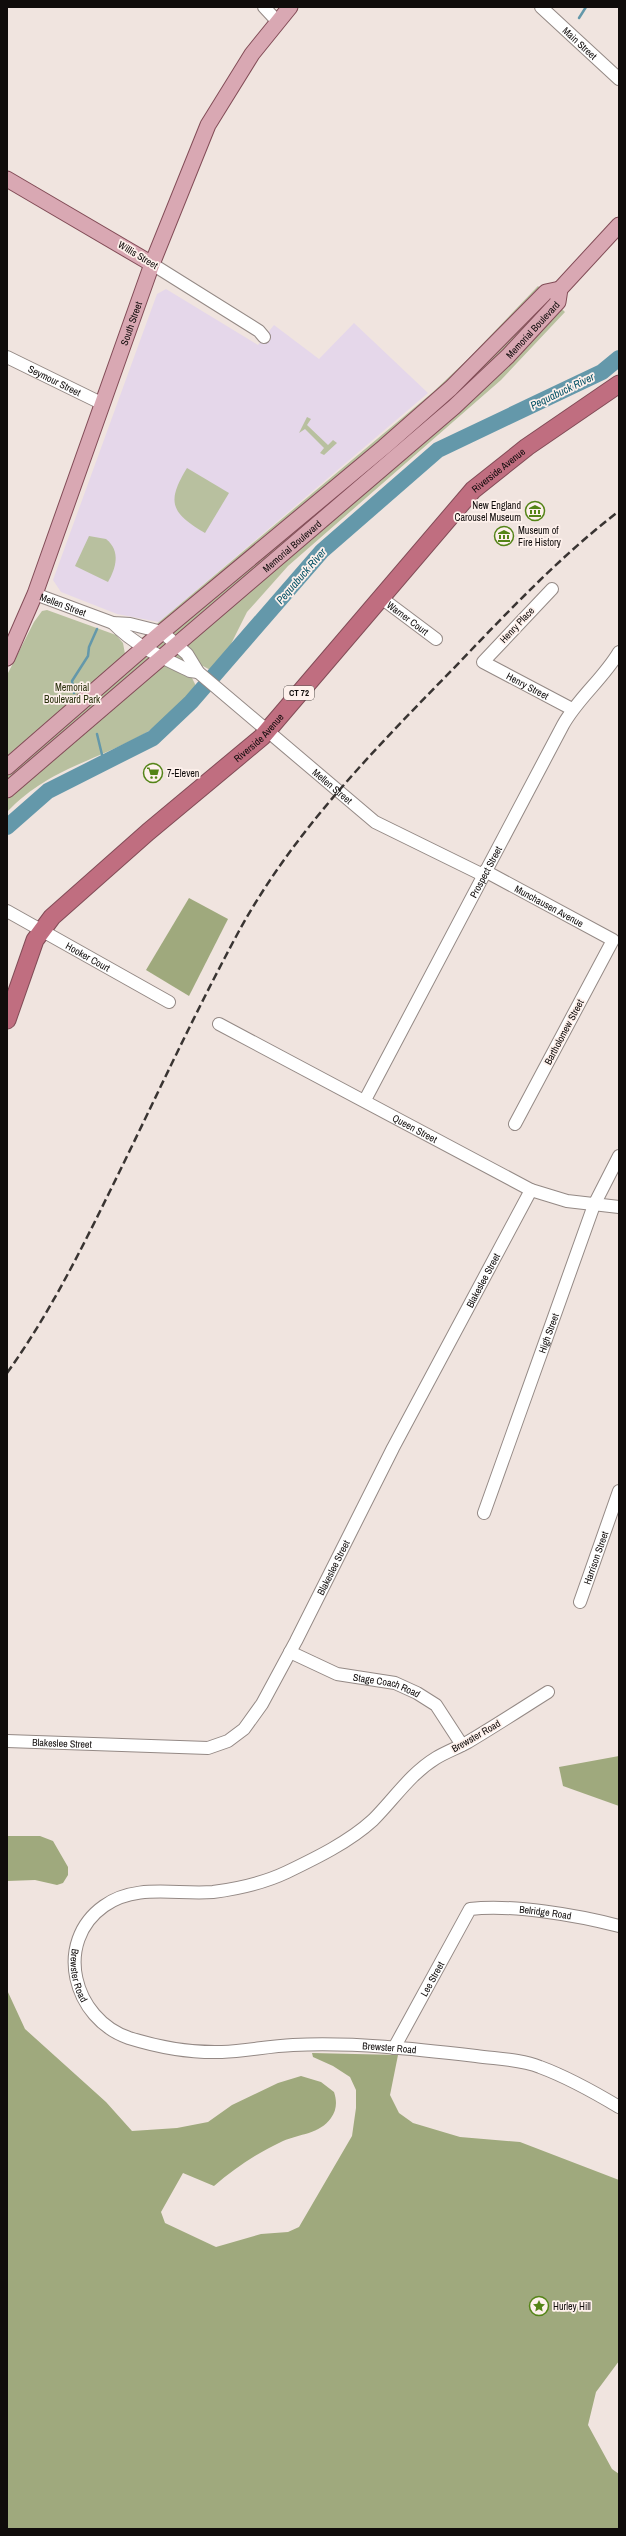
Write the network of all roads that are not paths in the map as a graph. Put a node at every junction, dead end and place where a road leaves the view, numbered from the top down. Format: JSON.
{"nodes":[{"id":1,"x":264,"y":7,"type":"edge"},
{"id":2,"x":290,"y":7,"type":"edge"},
{"id":3,"x":542,"y":7,"type":"edge"},
{"id":4,"x":277,"y":21,"type":"junction"},
{"id":5,"x":619,"y":79,"type":"edge"},
{"id":6,"x":7,"y":179,"type":"edge"},
{"id":7,"x":619,"y":225,"type":"edge"},
{"id":8,"x":152,"y":264,"type":"junction"},
{"id":9,"x":560,"y":289,"type":"junction"},
{"id":10,"x":264,"y":337,"type":"dead end"},
{"id":11,"x":7,"y":357,"type":"edge"},
{"id":12,"x":619,"y":384,"type":"edge"},
{"id":13,"x":103,"y":404,"type":"junction"},
{"id":14,"x":552,"y":589,"type":"dead end"},
{"id":15,"x":35,"y":594,"type":"junction"},
{"id":16,"x":380,"y":597,"type":"junction"},
{"id":17,"x":113,"y":623,"type":"junction"},
{"id":18,"x":162,"y":632,"type":"junction"},
{"id":19,"x":436,"y":639,"type":"dead end"},
{"id":20,"x":178,"y":645,"type":"junction"},
{"id":21,"x":144,"y":647,"type":"junction"},
{"id":22,"x":619,"y":652,"type":"edge"},
{"id":23,"x":163,"y":657,"type":"junction"},
{"id":24,"x":7,"y":658,"type":"edge"},
{"id":25,"x":483,"y":662,"type":"joint"},
{"id":26,"x":615,"y":666,"type":"edge"},
{"id":27,"x":198,"y":672,"type":"junction"},
{"id":28,"x":572,"y":709,"type":"junction"},
{"id":29,"x":268,"y":730,"type":"junction"},
{"id":30,"x":7,"y":767,"type":"edge"},
{"id":31,"x":7,"y":790,"type":"edge"},
{"id":32,"x":484,"y":873,"type":"junction"},
{"id":33,"x":7,"y":911,"type":"edge"},
{"id":34,"x":42,"y":929,"type":"junction"},
{"id":35,"x":613,"y":940,"type":"joint"},
{"id":36,"x":168,"y":1002,"type":"dead end"},
{"id":37,"x":7,"y":1020,"type":"edge"},
{"id":38,"x":219,"y":1024,"type":"dead end"},
{"id":39,"x":365,"y":1100,"type":"junction"},
{"id":40,"x":515,"y":1124,"type":"dead end"},
{"id":41,"x":619,"y":1156,"type":"edge"},
{"id":42,"x":531,"y":1190,"type":"junction"},
{"id":43,"x":594,"y":1205,"type":"junction"},
{"id":44,"x":619,"y":1207,"type":"edge"},
{"id":45,"x":619,"y":1492,"type":"edge"},
{"id":46,"x":484,"y":1513,"type":"dead end"},
{"id":47,"x":580,"y":1602,"type":"dead end"},
{"id":48,"x":290,"y":1652,"type":"junction"},
{"id":49,"x":548,"y":1692,"type":"dead end"},
{"id":50,"x":7,"y":1741,"type":"edge"},
{"id":51,"x":462,"y":1745,"type":"junction"},
{"id":52,"x":470,"y":1909,"type":"joint"},
{"id":53,"x":619,"y":1926,"type":"edge"},
{"id":54,"x":394,"y":2048,"type":"junction"},
{"id":55,"x":619,"y":2107,"type":"edge"}],
"edges":[{"from":1,"to":4,"type":"street"},
{"from":2,"to":4,"type":"main road","name":"South Street"},
{"from":3,"to":5,"type":"street","name":"Main Street"},
{"from":4,"to":8,"type":"main road","name":"South Street"},
{"from":6,"to":8,"type":"main road","name":"Willis Street"},
{"from":7,"to":9,"type":"main road","name":"Memorial Boulevard"},
{"from":8,"to":10,"type":"street","name":"Willis Street"},
{"from":8,"to":13,"type":"main road","name":"South Street"},
{"from":9,"to":18,"type":"main road","name":"Memorial Boulevard"},
{"from":9,"to":20,"type":"main road","name":"Memorial Boulevard"},
{"from":11,"to":13,"type":"street","name":"Seymour Street"},
{"from":12,"to":16,"type":"highway","name":"Riverside Avenue","number":"CT 72"},
{"from":13,"to":15,"type":"main road","name":"South Street"},
{"from":14,"to":25,"type":"street","name":"Henry Place"},
{"from":15,"to":17,"type":"street","name":"Mellen Street"},
{"from":15,"to":24,"type":"main road","name":"South Street"},
{"from":16,"to":19,"type":"street","name":"Warner Court"},
{"from":16,"to":29,"type":"highway","name":"Riverside Avenue","number":"CT 72"},
{"from":17,"to":18,"type":"street","name":"Mellen Street"},
{"from":17,"to":21,"type":"street","name":"Mellen Street"},
{"from":18,"to":20,"type":"street","name":"Mellen Street"},
{"from":18,"to":21,"type":"main road","name":"Memorial Boulevard"},
{"from":20,"to":23,"type":"main road","name":"Memorial Boulevard"},
{"from":20,"to":27,"type":"street","name":"Mellen Street"},
{"from":21,"to":23,"type":"street","name":"Mellen Street"},
{"from":21,"to":30,"type":"main road","name":"Memorial Boulevard"},
{"from":22,"to":26,"type":"street","name":"Prospect Street"},
{"from":23,"to":27,"type":"street","name":"Mellen Street"},
{"from":23,"to":31,"type":"main road","name":"Memorial Boulevard"},
{"from":25,"to":28,"type":"street","name":"Henry Street"},
{"from":26,"to":28,"type":"street","name":"Prospect Street"},
{"from":27,"to":29,"type":"street","name":"Mellen Street"},
{"from":28,"to":32,"type":"street","name":"Prospect Street"},
{"from":29,"to":32,"type":"street","name":"Mellen Street"},
{"from":29,"to":34,"type":"highway","name":"Riverside Avenue","number":"CT 72"},
{"from":32,"to":35,"type":"street","name":"Munchausen Avenue"},
{"from":32,"to":39,"type":"street","name":"Prospect Street"},
{"from":33,"to":34,"type":"street","name":"Hooker Court"},
{"from":34,"to":36,"type":"street","name":"Hooker Court"},
{"from":34,"to":37,"type":"highway","name":"Riverside Avenue","number":"CT 72"},
{"from":35,"to":40,"type":"street","name":"Bartholomew Street"},
{"from":38,"to":39,"type":"street","name":"Queen Street"},
{"from":39,"to":42,"type":"street","name":"Queen Street"},
{"from":41,"to":43,"type":"street","name":"High Street"},
{"from":42,"to":43,"type":"street","name":"Queen Street"},
{"from":42,"to":48,"type":"street","name":"Blakeslee Street"},
{"from":43,"to":44,"type":"street","name":"Queen Street"},
{"from":43,"to":46,"type":"street","name":"High Street"},
{"from":45,"to":47,"type":"street","name":"Harrison Street"},
{"from":48,"to":50,"type":"street","name":"Blakeslee Street"},
{"from":48,"to":51,"type":"street","name":"Stage Coach Road"},
{"from":49,"to":51,"type":"street","name":"Brewster Road"},
{"from":51,"to":54,"type":"street","name":"Brewster Road"},
{"from":52,"to":53,"type":"street","name":"Belridge Road"},
{"from":52,"to":54,"type":"street","name":"Lee Street"},
{"from":54,"to":55,"type":"street","name":"Brewster Road"}]}
